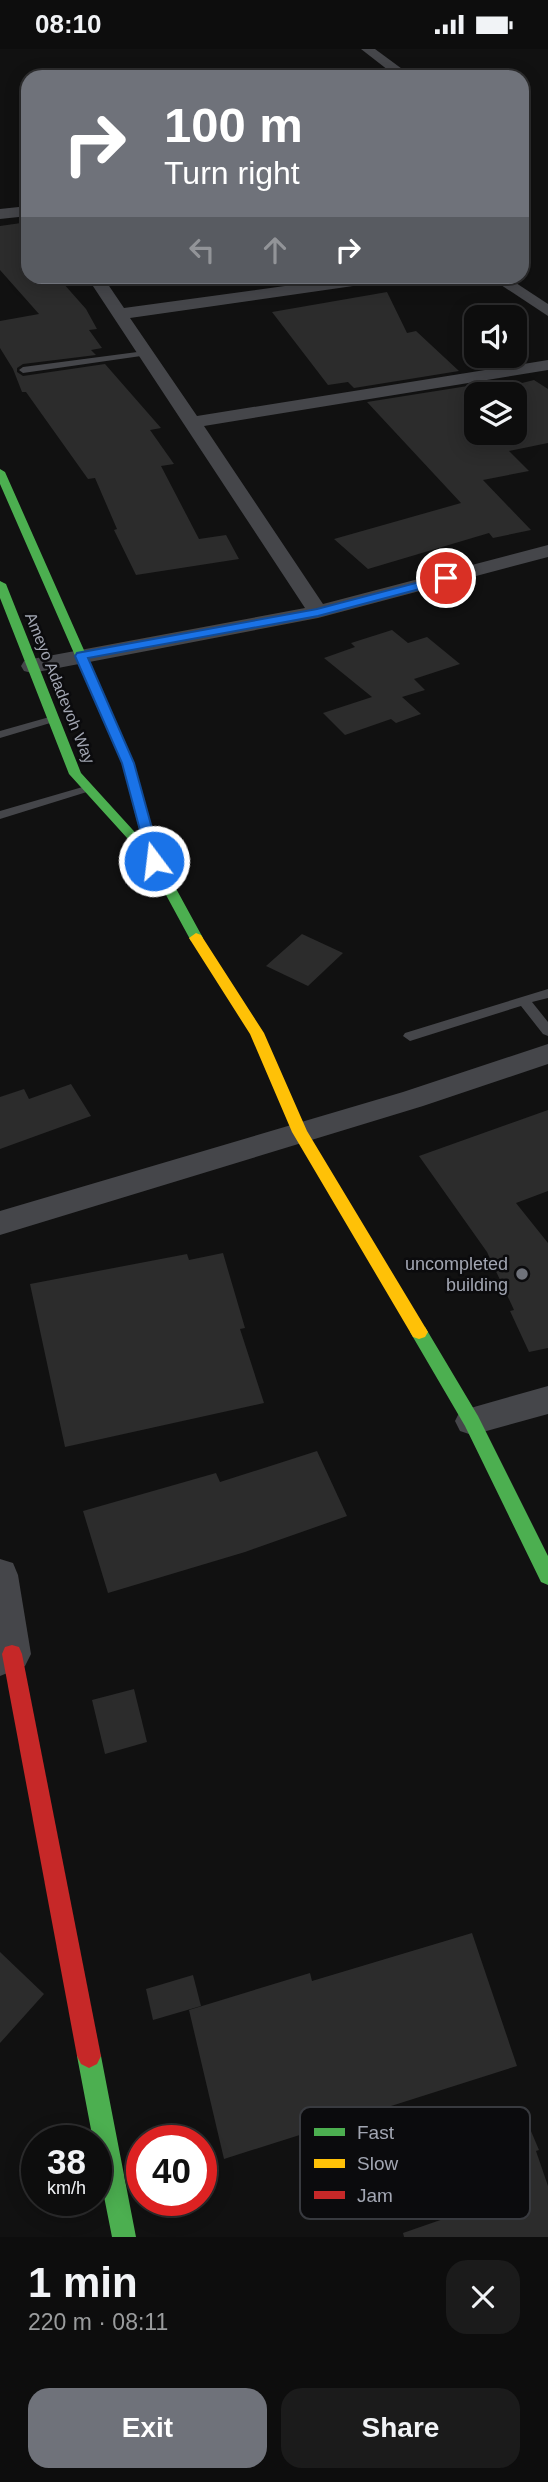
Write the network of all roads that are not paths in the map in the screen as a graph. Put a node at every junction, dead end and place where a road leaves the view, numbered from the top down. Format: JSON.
{"nodes":[{"id":1,"x":367,"y":49,"type":"edge"},
{"id":2,"x":396,"y":70,"type":"edge"},
{"id":3,"x":21,"y":212,"type":"edge"},
{"id":4,"x":0,"y":214,"type":"edge"},
{"id":5,"x":100,"y":284,"type":"edge"},
{"id":6,"x":332,"y":284,"type":"edge"},
{"id":7,"x":508,"y":284,"type":"edge"},
{"id":8,"x":548,"y":311,"type":"edge"},
{"id":9,"x":120,"y":314,"type":"junction"},
{"id":10,"x":145,"y":353,"type":"junction"},
{"id":11,"x":548,"y":365,"type":"edge"},
{"id":12,"x":23,"y":370,"type":"dead end"},
{"id":13,"x":475,"y":375,"type":"junction"},
{"id":14,"x":483,"y":382,"type":"edge"},
{"id":15,"x":191,"y":423,"type":"junction"},
{"id":16,"x":0,"y":471,"type":"edge"},
{"id":17,"x":548,"y":551,"type":"edge"},
{"id":18,"x":0,"y":584,"type":"edge"},
{"id":19,"x":318,"y":612,"type":"junction"},
{"id":20,"x":81,"y":656,"type":"junction"},
{"id":21,"x":32,"y":666,"type":"junction"},
{"id":22,"x":53,"y":719,"type":"junction"},
{"id":23,"x":0,"y":735,"type":"edge"},
{"id":24,"x":86,"y":789,"type":"junction"},
{"id":25,"x":0,"y":814,"type":"edge"},
{"id":26,"x":154,"y":861,"type":"junction"},
{"id":27,"x":548,"y":993,"type":"edge"},
{"id":28,"x":523,"y":1000,"type":"junction"},
{"id":29,"x":548,"y":1031,"type":"edge"},
{"id":30,"x":410,"y":1036,"type":"dead end"},
{"id":31,"x":548,"y":1054,"type":"edge"},
{"id":32,"x":300,"y":1132,"type":"junction"},
{"id":33,"x":0,"y":1223,"type":"edge"},
{"id":34,"x":548,"y":1400,"type":"edge"},
{"id":35,"x":472,"y":1421,"type":"junction"},
{"id":36,"x":0,"y":1575,"type":"edge"},
{"id":37,"x":548,"y":1576,"type":"edge"},
{"id":38,"x":6,"y":1656,"type":"edge"},
{"id":39,"x":124,"y":2237,"type":"edge"}],
"edges":[{"from":1,"to":2,"type":"street"},
{"from":3,"to":4,"type":"street"},
{"from":5,"to":9,"type":"street"},
{"from":6,"to":9,"type":"street"},
{"from":7,"to":8,"type":"street"},
{"from":9,"to":10,"type":"street"},
{"from":10,"to":12,"type":"lane"},
{"from":10,"to":15,"type":"street"},
{"from":11,"to":13,"type":"street"},
{"from":13,"to":14,"type":"lane"},
{"from":13,"to":15,"type":"street"},
{"from":15,"to":19,"type":"street"},
{"from":16,"to":20,"type":"street","name":"Ameyo Adadevoh Way"},
{"from":17,"to":19,"type":"street"},
{"from":18,"to":21,"type":"street","name":"Ameyo Adadevoh Way"},
{"from":19,"to":20,"type":"street"},
{"from":20,"to":21,"type":"street"},
{"from":20,"to":26,"type":"street","name":"Ameyo Adadevoh Way"},
{"from":21,"to":22,"type":"street","name":"Ameyo Adadevoh Way"},
{"from":22,"to":23,"type":"lane"},
{"from":22,"to":24,"type":"street","name":"Ameyo Adadevoh Way"},
{"from":24,"to":25,"type":"lane"},
{"from":24,"to":26,"type":"street","name":"Ameyo Adadevoh Way"},
{"from":26,"to":32,"type":"street"},
{"from":27,"to":28,"type":"lane"},
{"from":28,"to":29,"type":"lane"},
{"from":28,"to":30,"type":"lane"},
{"from":31,"to":32,"type":"street"},
{"from":32,"to":33,"type":"street"},
{"from":32,"to":35,"type":"street"},
{"from":34,"to":35,"type":"street"},
{"from":35,"to":37,"type":"street"},
{"from":36,"to":38,"type":"street"},
{"from":38,"to":39,"type":"street"}]}
